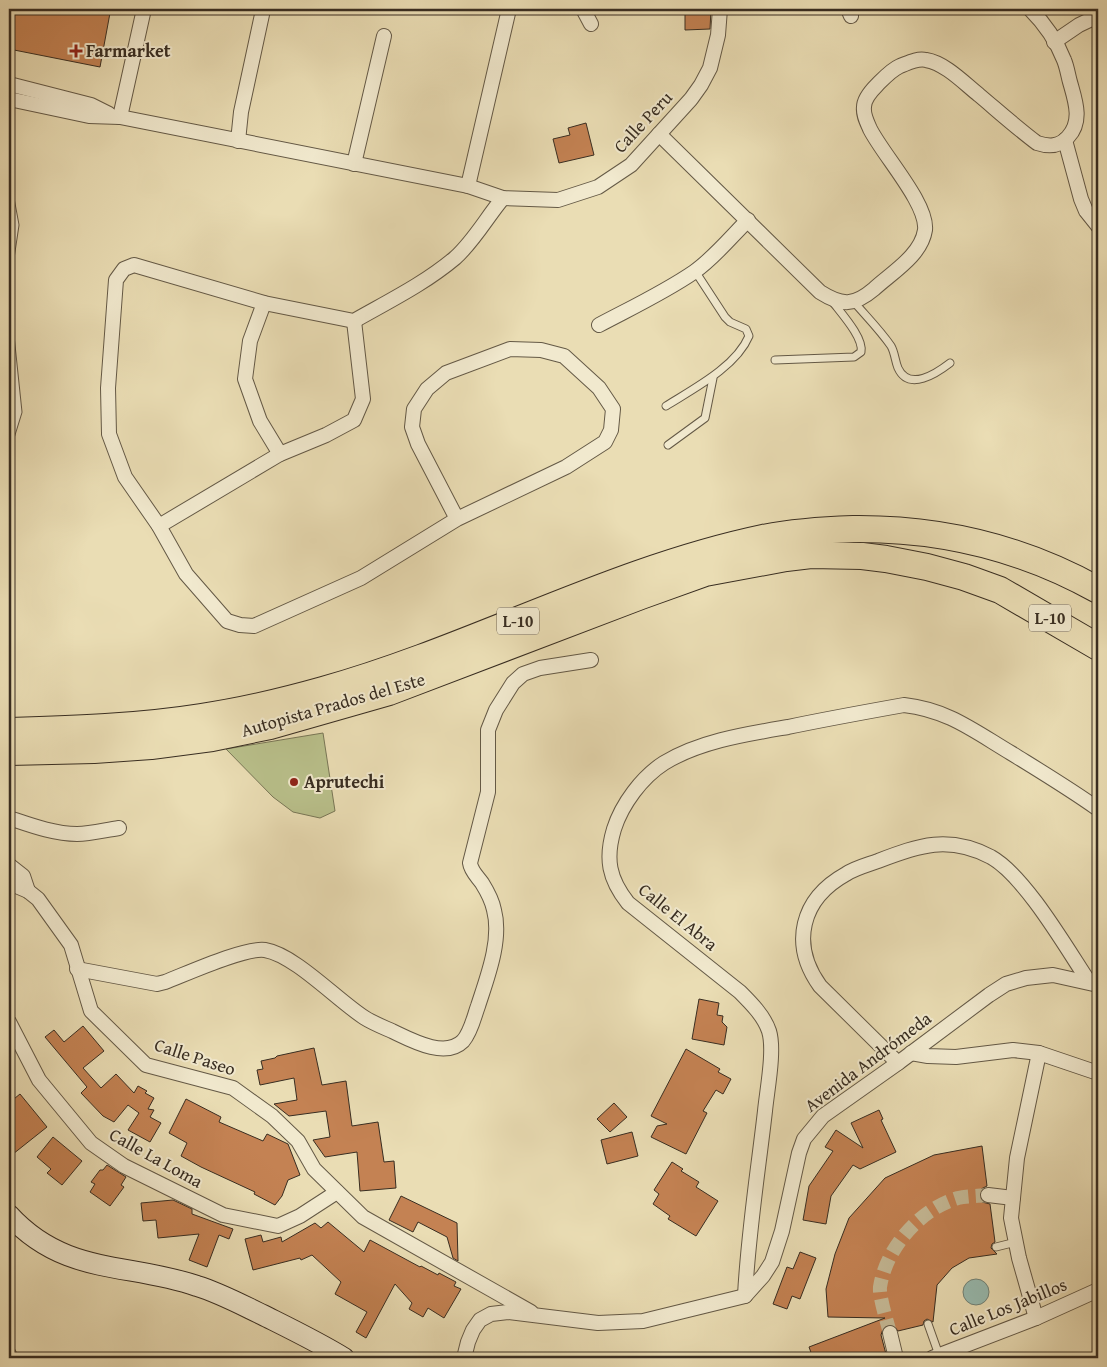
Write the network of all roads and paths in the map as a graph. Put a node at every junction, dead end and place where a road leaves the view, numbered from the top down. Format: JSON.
{"nodes":[{"id":1,"x":144,"y":9,"type":"edge"},
{"id":2,"x":509,"y":9,"type":"edge"},
{"id":3,"x":583,"y":9,"type":"edge"},
{"id":4,"x":720,"y":9,"type":"edge"},
{"id":5,"x":1030,"y":9,"type":"edge"},
{"id":6,"x":263,"y":10,"type":"edge"},
{"id":7,"x":1098,"y":16,"type":"edge"},
{"id":8,"x":591,"y":24,"type":"dead end"},
{"id":9,"x":384,"y":36,"type":"dead end"},
{"id":10,"x":1054,"y":42,"type":"junction"},
{"id":11,"x":9,"y":84,"type":"edge"},
{"id":12,"x":9,"y":99,"type":"edge"},
{"id":13,"x":117,"y":117,"type":"junction"},
{"id":14,"x":659,"y":134,"type":"junction"},
{"id":15,"x":1065,"y":140,"type":"junction"},
{"id":16,"x":238,"y":141,"type":"junction"},
{"id":17,"x":354,"y":164,"type":"junction"},
{"id":18,"x":468,"y":186,"type":"junction"},
{"id":19,"x":9,"y":193,"type":"edge"},
{"id":20,"x":503,"y":198,"type":"junction"},
{"id":21,"x":748,"y":220,"type":"junction"},
{"id":22,"x":1098,"y":226,"type":"edge"},
{"id":23,"x":9,"y":265,"type":"edge"},
{"id":24,"x":695,"y":271,"type":"junction"},
{"id":25,"x":831,"y":299,"type":"junction"},
{"id":26,"x":854,"y":302,"type":"junction"},
{"id":27,"x":264,"y":303,"type":"junction"},
{"id":28,"x":354,"y":321,"type":"junction"},
{"id":29,"x":599,"y":325,"type":"dead end"},
{"id":30,"x":9,"y":326,"type":"edge"},
{"id":31,"x":775,"y":360,"type":"dead end"},
{"id":32,"x":950,"y":363,"type":"dead end"},
{"id":33,"x":713,"y":378,"type":"junction"},
{"id":34,"x":666,"y":406,"type":"dead end"},
{"id":35,"x":9,"y":441,"type":"edge"},
{"id":36,"x":668,"y":445,"type":"dead end"},
{"id":37,"x":280,"y":454,"type":"junction"},
{"id":38,"x":457,"y":519,"type":"junction"},
{"id":39,"x":160,"y":526,"type":"junction"},
{"id":40,"x":1098,"y":590,"type":"edge"},
{"id":41,"x":1098,"y":647,"type":"edge"},
{"id":42,"x":591,"y":660,"type":"dead end"},
{"id":43,"x":9,"y":731,"type":"edge"},
{"id":44,"x":9,"y":752,"type":"edge"},
{"id":45,"x":1098,"y":809,"type":"edge"},
{"id":46,"x":9,"y":818,"type":"edge"},
{"id":47,"x":119,"y":828,"type":"dead end"},
{"id":48,"x":9,"y":865,"type":"edge"},
{"id":49,"x":9,"y":883,"type":"edge"},
{"id":50,"x":28,"y":891,"type":"junction"},
{"id":51,"x":77,"y":969,"type":"junction"},
{"id":52,"x":1094,"y":984,"type":"edge"},
{"id":53,"x":9,"y":1022,"type":"edge"},
{"id":54,"x":911,"y":1053,"type":"junction"},
{"id":55,"x":1039,"y":1053,"type":"junction"},
{"id":56,"x":898,"y":1063,"type":"junction"},
{"id":57,"x":1098,"y":1073,"type":"edge"},
{"id":58,"x":337,"y":1192,"type":"junction"},
{"id":59,"x":988,"y":1195,"type":"tunnel mouth"},
{"id":60,"x":1013,"y":1198,"type":"junction"},
{"id":61,"x":9,"y":1215,"type":"edge"},
{"id":62,"x":1016,"y":1242,"type":"junction"},
{"id":63,"x":996,"y":1247,"type":"dead end"},
{"id":64,"x":1098,"y":1290,"type":"edge"},
{"id":65,"x":745,"y":1296,"type":"junction"},
{"id":66,"x":1085,"y":1296,"type":"junction"},
{"id":67,"x":1098,"y":1300,"type":"edge"},
{"id":68,"x":536,"y":1315,"type":"junction"},
{"id":69,"x":1036,"y":1318,"type":"junction"},
{"id":70,"x":928,"y":1324,"type":"dead end"},
{"id":71,"x":890,"y":1333,"type":"tunnel mouth"},
{"id":72,"x":9,"y":1354,"type":"edge"},
{"id":73,"x":935,"y":1357,"type":"edge"},
{"id":74,"x":10,"y":1358,"type":"edge"},
{"id":75,"x":344,"y":1358,"type":"edge"},
{"id":76,"x":464,"y":1358,"type":"edge"},
{"id":77,"x":896,"y":1358,"type":"edge"}],
"edges":[{"from":1,"to":13,"type":"street"},
{"from":2,"to":18,"type":"street"},
{"from":3,"to":8,"type":"street"},
{"from":4,"to":14,"type":"street","name":"Calle Peru"},
{"from":5,"to":10,"type":"street"},
{"from":6,"to":16,"type":"street"},
{"from":7,"to":10,"type":"street"},
{"from":9,"to":17,"type":"street"},
{"from":10,"to":15,"type":"street"},
{"from":11,"to":13,"type":"street"},
{"from":12,"to":13,"type":"street"},
{"from":13,"to":16,"type":"street","name":"Calle Peru"},
{"from":14,"to":20,"type":"street","name":"Calle Peru"},
{"from":14,"to":21,"type":"street"},
{"from":15,"to":22,"type":"street"},
{"from":15,"to":26,"type":"street"},
{"from":16,"to":17,"type":"street","name":"Calle Peru"},
{"from":17,"to":18,"type":"street","name":"Calle Peru"},
{"from":18,"to":20,"type":"street","name":"Calle Peru"},
{"from":19,"to":23,"type":"lane"},
{"from":20,"to":28,"type":"street"},
{"from":21,"to":24,"type":"street"},
{"from":21,"to":25,"type":"street"},
{"from":24,"to":29,"type":"street"},
{"from":24,"to":33,"type":"lane"},
{"from":25,"to":26,"type":"street"},
{"from":25,"to":31,"type":"lane"},
{"from":26,"to":32,"type":"lane"},
{"from":27,"to":28,"type":"street"},
{"from":27,"to":37,"type":"street"},
{"from":27,"to":39,"type":"street"},
{"from":28,"to":37,"type":"street"},
{"from":30,"to":35,"type":"lane"},
{"from":33,"to":34,"type":"lane"},
{"from":33,"to":36,"type":"lane"},
{"from":37,"to":39,"type":"street"},
{"from":38,"to":38,"type":"street"},
{"from":38,"to":39,"type":"street"},
{"from":40,"to":43,"type":"highway","name":"Autopista Prados del Este","number":"L-10"},
{"from":41,"to":44,"type":"highway","name":"Autopista Prados del Este","number":"L-10"},
{"from":42,"to":51,"type":"street"},
{"from":45,"to":65,"type":"street","name":"Calle El Abra"},
{"from":46,"to":47,"type":"street"},
{"from":48,"to":50,"type":"street"},
{"from":49,"to":50,"type":"street","name":"Calle Paseo"},
{"from":50,"to":51,"type":"street","name":"Calle Paseo"},
{"from":51,"to":58,"type":"street","name":"Calle Paseo"},
{"from":52,"to":54,"type":"street","name":"Avenida Andrómeda"},
{"from":52,"to":56,"type":"street"},
{"from":53,"to":58,"type":"street","name":"Calle La Loma"},
{"from":54,"to":55,"type":"street"},
{"from":54,"to":56,"type":"street","name":"Avenida Andrómeda"},
{"from":55,"to":57,"type":"street"},
{"from":55,"to":60,"type":"street"},
{"from":56,"to":65,"type":"street","name":"Avenida Andrómeda"},
{"from":58,"to":68,"type":"street","name":"Calle Paseo"},
{"from":59,"to":60,"type":"street"},
{"from":60,"to":62,"type":"street"},
{"from":61,"to":75,"type":"street"},
{"from":62,"to":63,"type":"lane"},
{"from":62,"to":69,"type":"street"},
{"from":64,"to":66,"type":"street","name":"Calle Los Jabillos"},
{"from":65,"to":68,"type":"street"},
{"from":66,"to":67,"type":"street"},
{"from":66,"to":69,"type":"street","name":"Calle Los Jabillos"},
{"from":68,"to":76,"type":"street"},
{"from":69,"to":73,"type":"street","name":"Calle Los Jabillos"},
{"from":70,"to":73,"type":"lane"},
{"from":71,"to":77,"type":"street"},
{"from":72,"to":74,"type":"street"}]}
